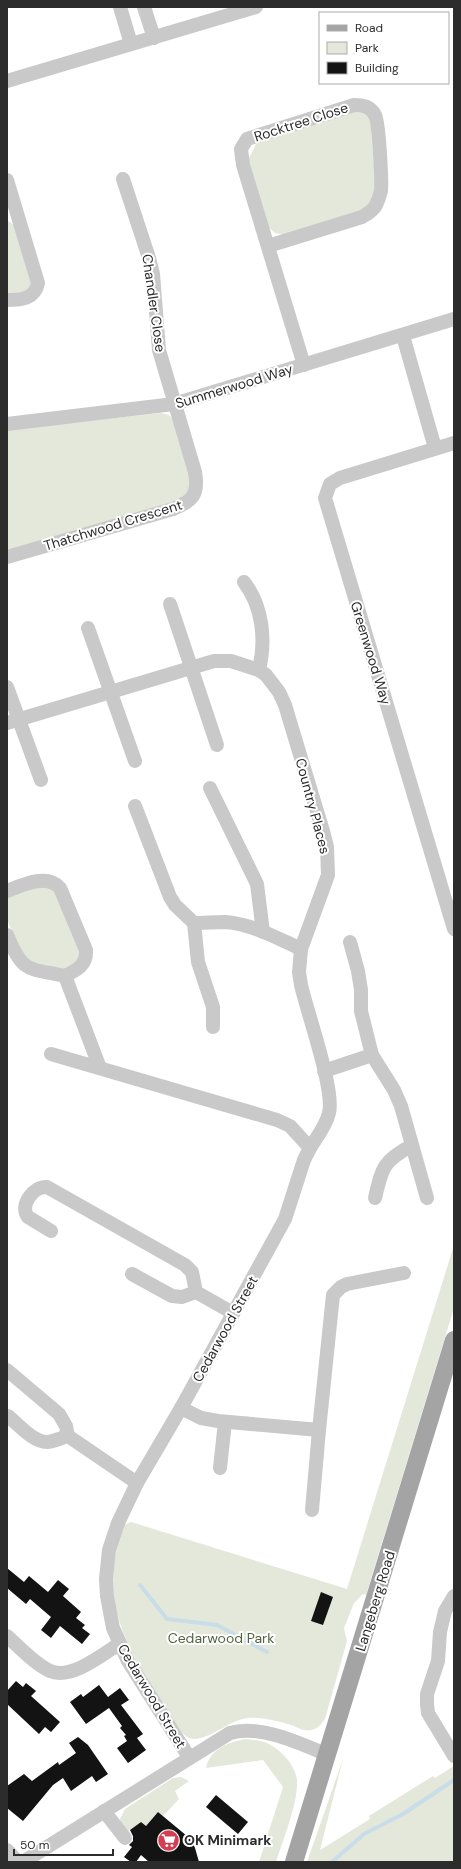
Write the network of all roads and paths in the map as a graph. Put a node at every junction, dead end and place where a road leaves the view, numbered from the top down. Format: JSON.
{"nodes":[{"id":1,"x":120,"y":7,"type":"edge"},
{"id":2,"x":144,"y":7,"type":"edge"},
{"id":3,"x":256,"y":7,"type":"edge"},
{"id":4,"x":154,"y":38,"type":"junction"},
{"id":5,"x":131,"y":44,"type":"junction"},
{"id":6,"x":7,"y":81,"type":"edge"},
{"id":7,"x":123,"y":179,"type":"dead end"},
{"id":8,"x":7,"y":180,"type":"edge"},
{"id":9,"x":11,"y":210,"type":"edge"},
{"id":10,"x":268,"y":246,"type":"junction"},
{"id":11,"x":7,"y":300,"type":"edge"},
{"id":12,"x":454,"y":319,"type":"edge"},
{"id":13,"x":402,"y":336,"type":"junction"},
{"id":14,"x":304,"y":365,"type":"junction"},
{"id":15,"x":174,"y":404,"type":"junction"},
{"id":16,"x":7,"y":424,"type":"edge"},
{"id":17,"x":454,"y":443,"type":"edge"},
{"id":18,"x":435,"y":448,"type":"junction"},
{"id":19,"x":7,"y":558,"type":"edge"},
{"id":20,"x":244,"y":582,"type":"dead end"},
{"id":21,"x":170,"y":604,"type":"dead end"},
{"id":22,"x":88,"y":628,"type":"dead end"},
{"id":23,"x":191,"y":667,"type":"junction"},
{"id":24,"x":259,"y":670,"type":"junction"},
{"id":25,"x":7,"y":687,"type":"edge"},
{"id":26,"x":110,"y":692,"type":"junction"},
{"id":27,"x":13,"y":722,"type":"edge"},
{"id":28,"x":217,"y":745,"type":"dead end"},
{"id":29,"x":135,"y":761,"type":"dead end"},
{"id":30,"x":41,"y":780,"type":"dead end"},
{"id":31,"x":210,"y":788,"type":"dead end"},
{"id":32,"x":134,"y":806,"type":"dead end"},
{"id":33,"x":7,"y":891,"type":"edge"},
{"id":34,"x":194,"y":923,"type":"junction"},
{"id":35,"x":454,"y":929,"type":"edge"},
{"id":36,"x":263,"y":932,"type":"junction"},
{"id":37,"x":7,"y":935,"type":"edge"},
{"id":38,"x":350,"y":942,"type":"dead end"},
{"id":39,"x":301,"y":949,"type":"junction"},
{"id":40,"x":65,"y":976,"type":"junction"},
{"id":41,"x":213,"y":1027,"type":"dead end"},
{"id":42,"x":51,"y":1054,"type":"dead end"},
{"id":43,"x":372,"y":1055,"type":"junction"},
{"id":44,"x":100,"y":1068,"type":"junction"},
{"id":45,"x":324,"y":1071,"type":"junction"},
{"id":46,"x":330,"y":1098,"type":"joint"},
{"id":47,"x":411,"y":1146,"type":"junction"},
{"id":48,"x":310,"y":1148,"type":"junction"},
{"id":49,"x":375,"y":1198,"type":"dead end"},
{"id":50,"x":427,"y":1198,"type":"dead end"},
{"id":51,"x":51,"y":1231,"type":"dead end"},
{"id":52,"x":404,"y":1273,"type":"dead end"},
{"id":53,"x":132,"y":1274,"type":"dead end"},
{"id":54,"x":196,"y":1292,"type":"junction"},
{"id":55,"x":233,"y":1313,"type":"junction"},
{"id":56,"x":454,"y":1340,"type":"edge"},
{"id":57,"x":7,"y":1370,"type":"edge"},
{"id":58,"x":181,"y":1408,"type":"junction"},
{"id":59,"x":8,"y":1416,"type":"edge"},
{"id":60,"x":225,"y":1422,"type":"junction"},
{"id":61,"x":319,"y":1430,"type":"junction"},
{"id":62,"x":68,"y":1436,"type":"junction"},
{"id":63,"x":220,"y":1468,"type":"dead end"},
{"id":64,"x":137,"y":1483,"type":"junction"},
{"id":65,"x":312,"y":1510,"type":"dead end"},
{"id":66,"x":454,"y":1596,"type":"edge"},
{"id":67,"x":7,"y":1636,"type":"edge"},
{"id":68,"x":120,"y":1644,"type":"junction"},
{"id":69,"x":328,"y":1755,"type":"junction"},
{"id":70,"x":454,"y":1756,"type":"edge"},
{"id":71,"x":189,"y":1757,"type":"junction"},
{"id":72,"x":104,"y":1810,"type":"junction"},
{"id":73,"x":125,"y":1838,"type":"dead end"},
{"id":74,"x":7,"y":1850,"type":"edge"},
{"id":75,"x":18,"y":1862,"type":"edge"},
{"id":76,"x":23,"y":1862,"type":"edge"},
{"id":77,"x":294,"y":1862,"type":"edge"}],
"edges":[{"from":1,"to":5,"type":"street"},
{"from":2,"to":4,"type":"street"},
{"from":3,"to":4,"type":"street"},
{"from":4,"to":5,"type":"street"},
{"from":5,"to":6,"type":"street"},
{"from":7,"to":15,"type":"street","name":"Chandler Close"},
{"from":8,"to":9,"type":"street"},
{"from":9,"to":11,"type":"street"},
{"from":10,"to":10,"type":"street","name":"Rocktree Close"},
{"from":10,"to":14,"type":"street","name":"Rocktree Close"},
{"from":12,"to":13,"type":"street","name":"Summerwood Way"},
{"from":13,"to":14,"type":"street","name":"Summerwood Way"},
{"from":13,"to":18,"type":"street"},
{"from":14,"to":15,"type":"street","name":"Summerwood Way"},
{"from":15,"to":16,"type":"street","name":"Summerwood Way"},
{"from":15,"to":19,"type":"street","name":"Thatchwood Crescent"},
{"from":17,"to":18,"type":"street","name":"Greenwood Way"},
{"from":18,"to":35,"type":"street","name":"Greenwood Way"},
{"from":20,"to":24,"type":"street"},
{"from":21,"to":23,"type":"street"},
{"from":22,"to":26,"type":"street"},
{"from":23,"to":24,"type":"street","name":"Country Places"},
{"from":23,"to":26,"type":"street","name":"Country Places"},
{"from":23,"to":28,"type":"street"},
{"from":24,"to":39,"type":"street","name":"Country Places"},
{"from":25,"to":27,"type":"street"},
{"from":26,"to":27,"type":"street","name":"Country Places"},
{"from":26,"to":29,"type":"street"},
{"from":27,"to":30,"type":"street"},
{"from":31,"to":36,"type":"street"},
{"from":32,"to":34,"type":"street"},
{"from":33,"to":40,"type":"street"},
{"from":34,"to":36,"type":"street"},
{"from":34,"to":41,"type":"street"},
{"from":36,"to":39,"type":"street"},
{"from":37,"to":40,"type":"street"},
{"from":38,"to":43,"type":"street"},
{"from":39,"to":45,"type":"street","name":"Country Places"},
{"from":40,"to":44,"type":"street"},
{"from":42,"to":44,"type":"street"},
{"from":43,"to":45,"type":"street"},
{"from":43,"to":47,"type":"street"},
{"from":44,"to":48,"type":"street"},
{"from":45,"to":46,"type":"street","name":"Country Places"},
{"from":46,"to":48,"type":"street","name":"Cedarwood Street"},
{"from":47,"to":49,"type":"street"},
{"from":47,"to":50,"type":"street"},
{"from":48,"to":55,"type":"street","name":"Cedarwood Street"},
{"from":51,"to":54,"type":"street"},
{"from":52,"to":61,"type":"street"},
{"from":53,"to":54,"type":"street"},
{"from":54,"to":55,"type":"street"},
{"from":55,"to":58,"type":"street","name":"Cedarwood Street"},
{"from":56,"to":69,"type":"main road","name":"Langeberg Road"},
{"from":57,"to":62,"type":"street"},
{"from":58,"to":60,"type":"street"},
{"from":58,"to":64,"type":"street","name":"Cedarwood Street"},
{"from":59,"to":62,"type":"street"},
{"from":60,"to":61,"type":"street"},
{"from":60,"to":63,"type":"street"},
{"from":61,"to":65,"type":"street"},
{"from":62,"to":64,"type":"street"},
{"from":64,"to":68,"type":"street","name":"Cedarwood Street"},
{"from":66,"to":70,"type":"street"},
{"from":67,"to":68,"type":"street"},
{"from":68,"to":71,"type":"street","name":"Cedarwood Street"},
{"from":69,"to":71,"type":"street"},
{"from":69,"to":77,"type":"main road","name":"Langeberg Road"},
{"from":71,"to":72,"type":"street"},
{"from":72,"to":73,"type":"street"},
{"from":72,"to":76,"type":"street"},
{"from":74,"to":75,"type":"street"}]}
